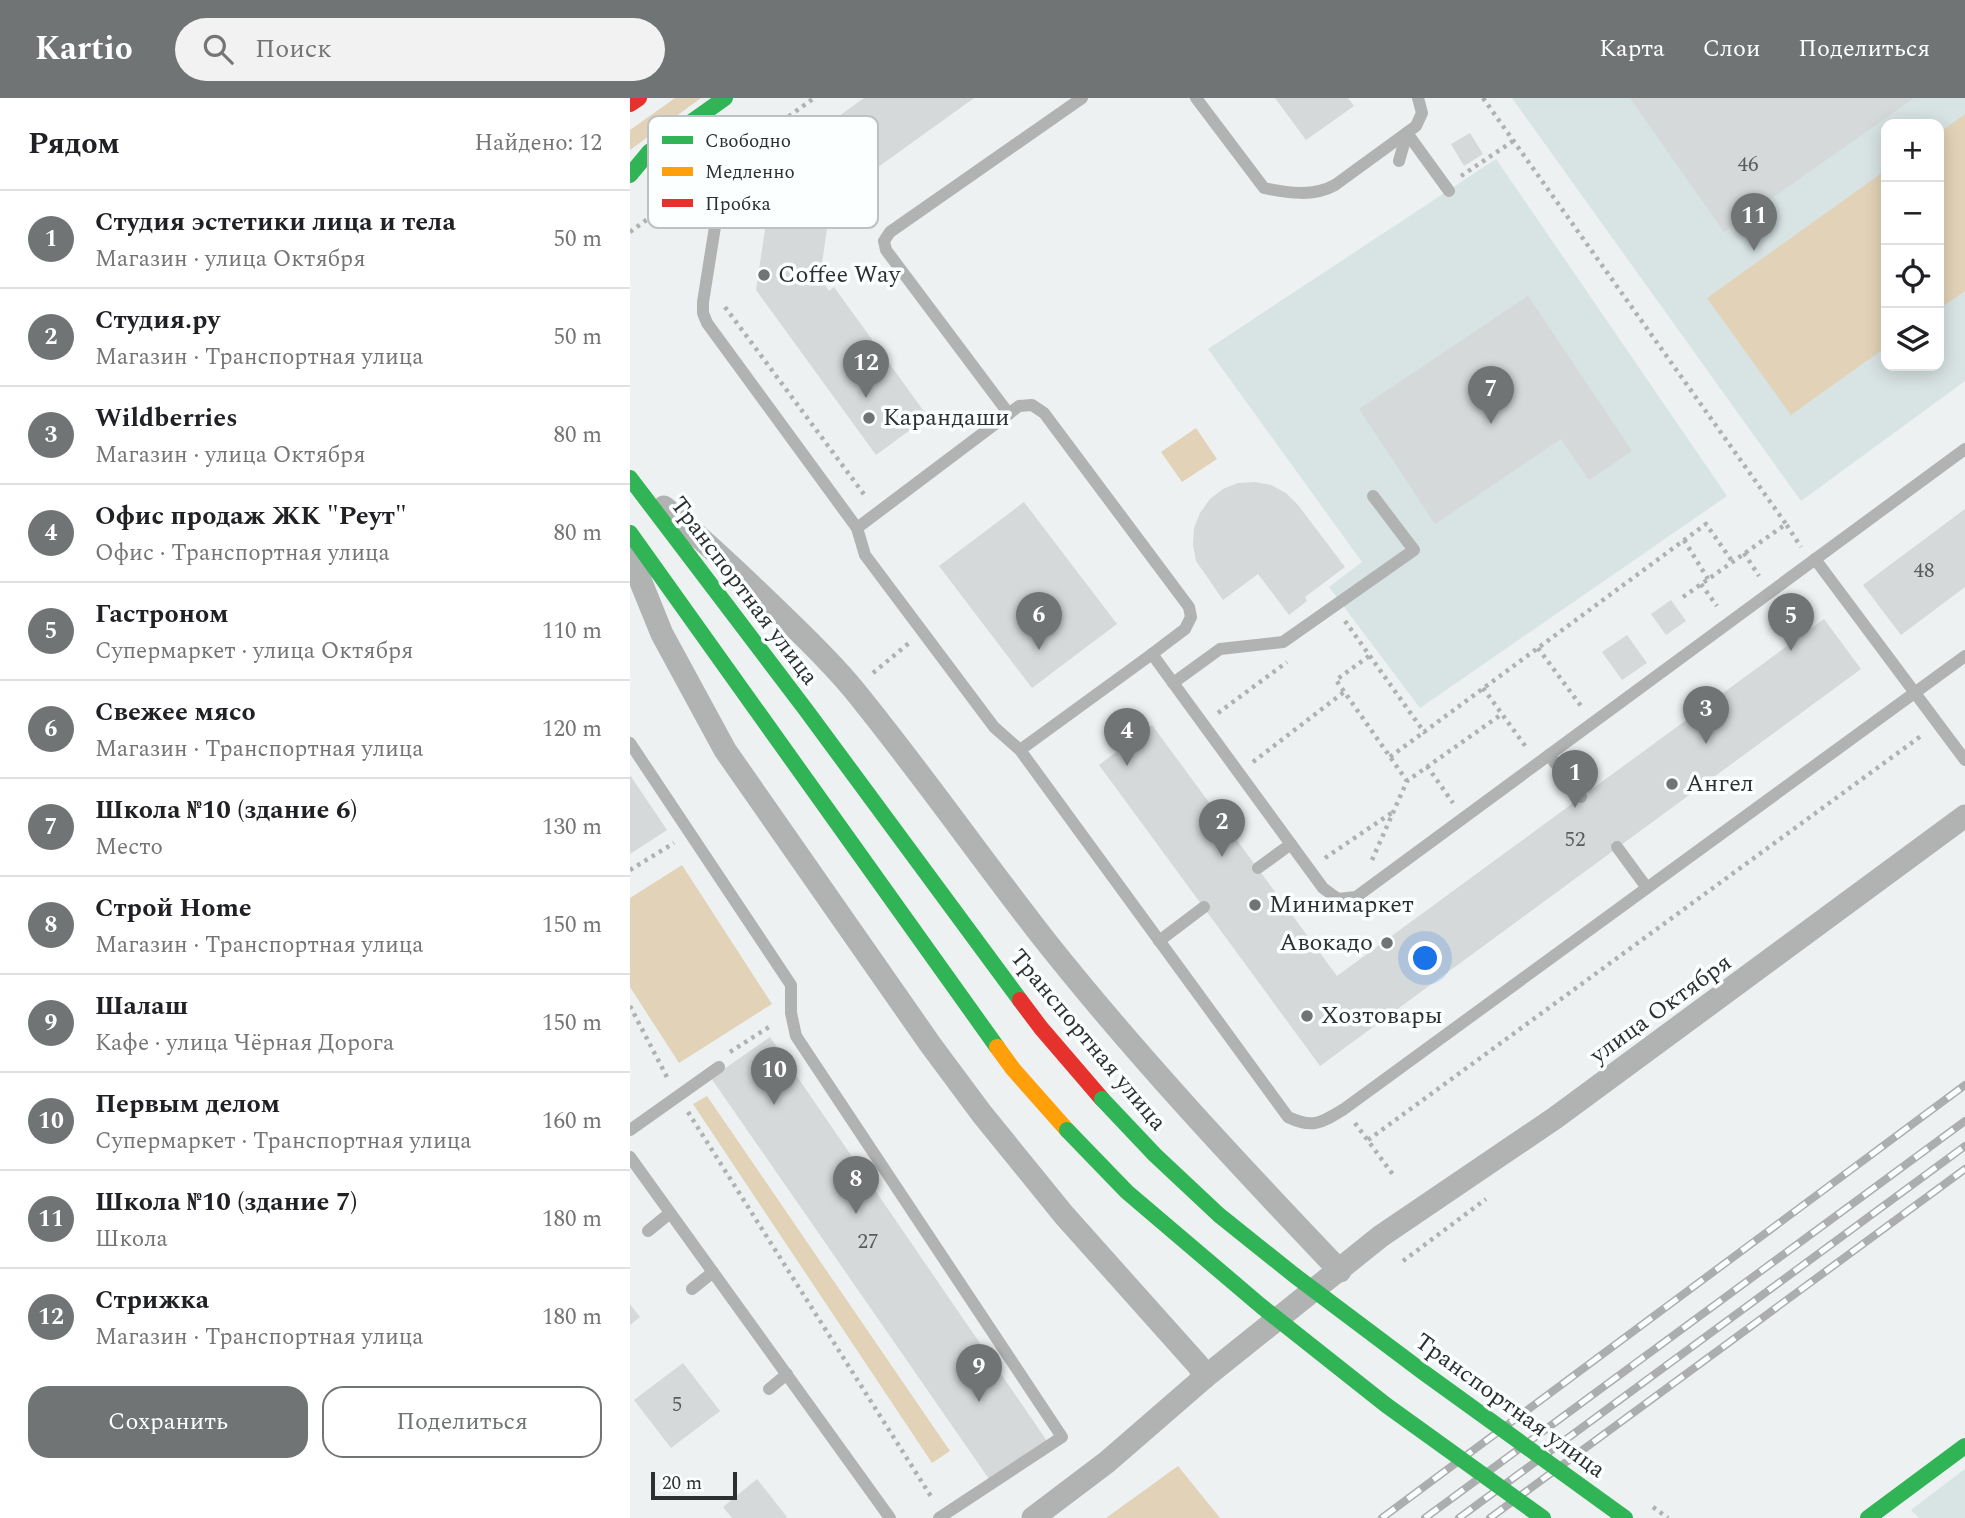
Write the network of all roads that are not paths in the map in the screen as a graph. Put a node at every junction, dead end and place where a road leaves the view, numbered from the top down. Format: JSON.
{"nodes":[{"id":1,"x":639,"y":98,"type":"edge"},
{"id":2,"x":725,"y":98,"type":"edge"},
{"id":3,"x":1082,"y":98,"type":"edge"},
{"id":4,"x":1196,"y":98,"type":"edge"},
{"id":5,"x":1418,"y":98,"type":"edge"},
{"id":6,"x":630,"y":104,"type":"edge"},
{"id":7,"x":700,"y":116,"type":"edge"},
{"id":8,"x":1407,"y":133,"type":"junction"},
{"id":9,"x":648,"y":153,"type":"edge"},
{"id":10,"x":1399,"y":161,"type":"dead end"},
{"id":11,"x":630,"y":175,"type":"edge"},
{"id":12,"x":1447,"y":188,"type":"road end"},
{"id":13,"x":715,"y":228,"type":"edge"},
{"id":14,"x":1009,"y":414,"type":"junction"},
{"id":15,"x":1965,"y":449,"type":"edge"},
{"id":16,"x":632,"y":480,"type":"edge"},
{"id":17,"x":1373,"y":496,"type":"dead end"},
{"id":18,"x":857,"y":528,"type":"junction"},
{"id":19,"x":630,"y":533,"type":"edge"},
{"id":20,"x":630,"y":555,"type":"edge"},
{"id":21,"x":1813,"y":561,"type":"junction"},
{"id":22,"x":1152,"y":654,"type":"junction"},
{"id":23,"x":1965,"y":656,"type":"edge"},
{"id":24,"x":1172,"y":682,"type":"junction"},
{"id":25,"x":1915,"y":693,"type":"junction"},
{"id":26,"x":630,"y":743,"type":"edge"},
{"id":27,"x":1020,"y":750,"type":"junction"},
{"id":28,"x":1549,"y":755,"type":"junction"},
{"id":29,"x":1965,"y":760,"type":"edge"},
{"id":30,"x":1581,"y":797,"type":"dead end"},
{"id":31,"x":1965,"y":816,"type":"edge"},
{"id":32,"x":1291,"y":844,"type":"junction"},
{"id":33,"x":1617,"y":847,"type":"dead end"},
{"id":34,"x":1258,"y":868,"type":"dead end"},
{"id":35,"x":1647,"y":888,"type":"junction"},
{"id":36,"x":1204,"y":908,"type":"dead end"},
{"id":37,"x":1159,"y":941,"type":"junction"},
{"id":38,"x":719,"y":1067,"type":"dead end"},
{"id":39,"x":630,"y":1130,"type":"edge"},
{"id":40,"x":630,"y":1157,"type":"edge"},
{"id":41,"x":670,"y":1213,"type":"junction"},
{"id":42,"x":648,"y":1231,"type":"dead end"},
{"id":43,"x":1340,"y":1271,"type":"junction"},
{"id":44,"x":713,"y":1272,"type":"junction"},
{"id":45,"x":692,"y":1289,"type":"dead end"},
{"id":46,"x":786,"y":1374,"type":"junction"},
{"id":47,"x":1205,"y":1377,"type":"junction"},
{"id":48,"x":769,"y":1389,"type":"dead end"},
{"id":49,"x":1965,"y":1446,"type":"edge"},
{"id":50,"x":941,"y":1517,"type":"edge"},
{"id":51,"x":890,"y":1518,"type":"edge"},
{"id":52,"x":1033,"y":1518,"type":"edge"},
{"id":53,"x":1543,"y":1518,"type":"edge"},
{"id":54,"x":1625,"y":1518,"type":"edge"},
{"id":55,"x":1868,"y":1518,"type":"edge"}],
"edges":[{"from":1,"to":6,"type":"street"},
{"from":2,"to":7,"type":"street"},
{"from":3,"to":14,"type":"lane"},
{"from":4,"to":8,"type":"lane"},
{"from":5,"to":8,"type":"lane"},
{"from":8,"to":10,"type":"lane"},
{"from":8,"to":12,"type":"lane"},
{"from":9,"to":11,"type":"street"},
{"from":13,"to":18,"type":"lane"},
{"from":14,"to":18,"type":"lane"},
{"from":14,"to":22,"type":"lane"},
{"from":15,"to":21,"type":"lane"},
{"from":16,"to":43,"type":"street"},
{"from":16,"to":54,"type":"street","name":"Транспортная улица","bridge":true},
{"from":17,"to":24,"type":"lane"},
{"from":18,"to":27,"type":"lane"},
{"from":19,"to":53,"type":"street","bridge":true},
{"from":20,"to":47,"type":"street"},
{"from":21,"to":25,"type":"lane"},
{"from":21,"to":28,"type":"lane"},
{"from":22,"to":24,"type":"lane"},
{"from":22,"to":27,"type":"lane"},
{"from":23,"to":25,"type":"lane"},
{"from":24,"to":32,"type":"lane"},
{"from":25,"to":29,"type":"lane"},
{"from":25,"to":35,"type":"lane"},
{"from":26,"to":50,"type":"lane"},
{"from":27,"to":37,"type":"lane"},
{"from":28,"to":30,"type":"lane"},
{"from":28,"to":32,"type":"lane"},
{"from":31,"to":43,"type":"street","name":"улица Октября"},
{"from":32,"to":34,"type":"lane"},
{"from":33,"to":35,"type":"lane"},
{"from":35,"to":37,"type":"lane"},
{"from":36,"to":37,"type":"lane"},
{"from":38,"to":39,"type":"lane"},
{"from":40,"to":41,"type":"lane"},
{"from":41,"to":42,"type":"lane"},
{"from":41,"to":44,"type":"lane"},
{"from":43,"to":47,"type":"street","name":"улица Октября"},
{"from":44,"to":45,"type":"lane"},
{"from":44,"to":46,"type":"lane"},
{"from":46,"to":48,"type":"lane"},
{"from":46,"to":51,"type":"lane"},
{"from":47,"to":52,"type":"street","name":"улица Октября"},
{"from":49,"to":55,"type":"street"}]}
